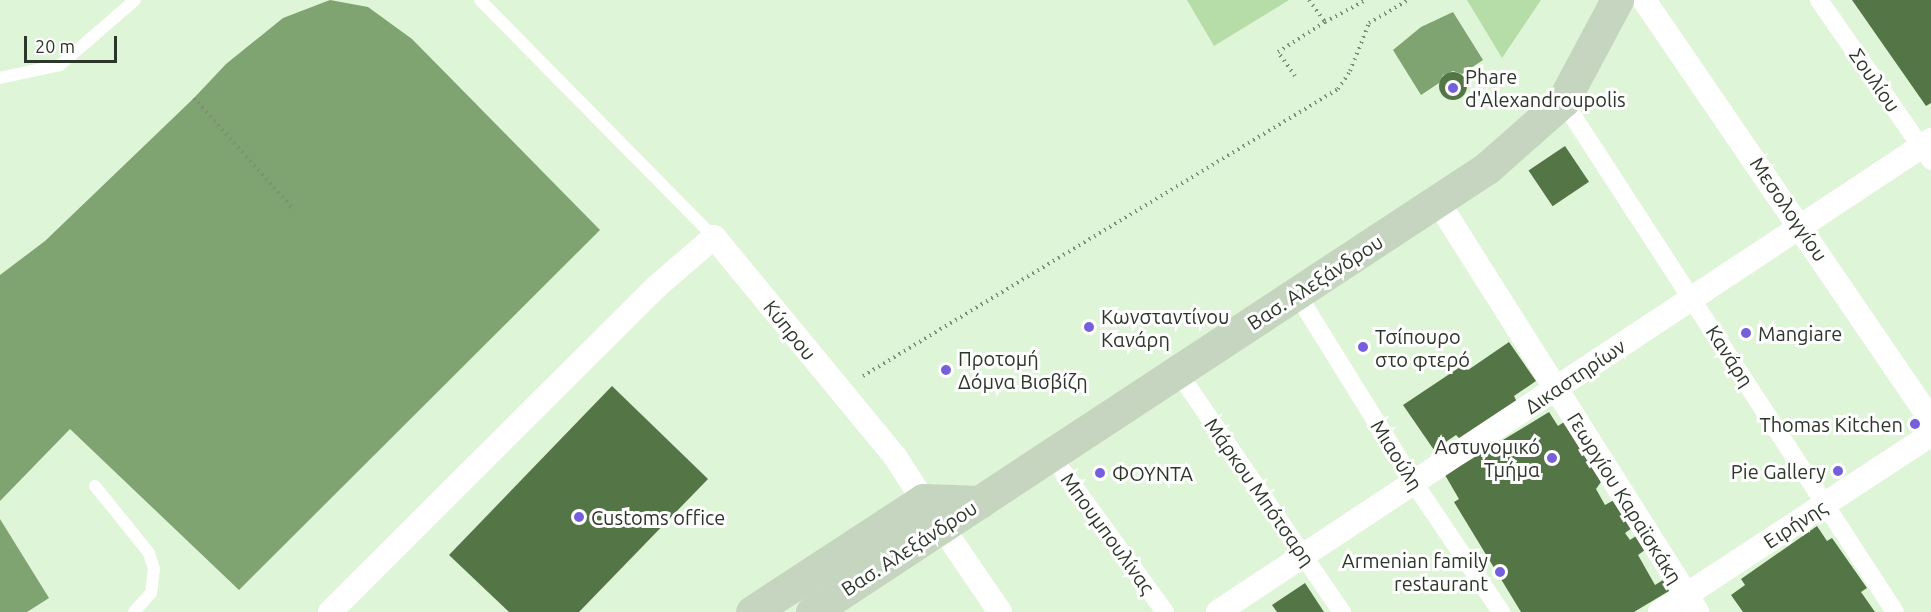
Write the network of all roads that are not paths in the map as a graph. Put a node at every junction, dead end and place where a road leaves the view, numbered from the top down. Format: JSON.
{"nodes":[{"id":1,"x":135,"y":0,"type":"edge"},
{"id":2,"x":480,"y":0,"type":"edge"},
{"id":3,"x":1617,"y":0,"type":"edge"},
{"id":4,"x":1644,"y":0,"type":"edge"},
{"id":5,"x":1819,"y":0,"type":"edge"},
{"id":6,"x":0,"y":78,"type":"edge"},
{"id":7,"x":1563,"y":101,"type":"junction"},
{"id":8,"x":1928,"y":149,"type":"edge"},
{"id":9,"x":1438,"y":202,"type":"junction"},
{"id":10,"x":1801,"y":226,"type":"junction"},
{"id":11,"x":714,"y":237,"type":"junction"},
{"id":12,"x":1297,"y":294,"type":"junction"},
{"id":13,"x":1693,"y":298,"type":"junction"},
{"id":14,"x":1178,"y":372,"type":"junction"},
{"id":15,"x":1556,"y":389,"type":"junction"},
{"id":16,"x":1931,"y":420,"type":"edge"},
{"id":17,"x":1931,"y":435,"type":"edge"},
{"id":18,"x":1051,"y":455,"type":"junction"},
{"id":19,"x":1413,"y":483,"type":"junction"},
{"id":20,"x":95,"y":486,"type":"dead end"},
{"id":21,"x":923,"y":500,"type":"junction"},
{"id":22,"x":980,"y":502,"type":"junction"},
{"id":23,"x":1826,"y":504,"type":"junction"},
{"id":24,"x":942,"y":527,"type":"junction"},
{"id":25,"x":1304,"y":555,"type":"junction"},
{"id":26,"x":1692,"y":603,"type":"edge"},
{"id":27,"x":816,"y":611,"type":"edge"},
{"id":28,"x":134,"y":612,"type":"edge"},
{"id":29,"x":330,"y":612,"type":"edge"},
{"id":30,"x":752,"y":612,"type":"edge"},
{"id":31,"x":1000,"y":612,"type":"edge"},
{"id":32,"x":1165,"y":612,"type":"edge"},
{"id":33,"x":1218,"y":612,"type":"edge"},
{"id":34,"x":1342,"y":612,"type":"edge"},
{"id":35,"x":1501,"y":612,"type":"edge"},
{"id":36,"x":1660,"y":612,"type":"edge"},
{"id":37,"x":1895,"y":612,"type":"edge"}],
"edges":[{"from":1,"to":6,"type":"lane"},
{"from":2,"to":11,"type":"lane"},
{"from":3,"to":7,"type":"main road","name":"Βασ. Αλεξάνδρου"},
{"from":4,"to":10,"type":"street","name":"Μεσολογγίου"},
{"from":5,"to":8,"type":"street","name":"Σουλίου"},
{"from":7,"to":9,"type":"main road","name":"Βασ. Αλεξάνδρου"},
{"from":7,"to":13,"type":"street","name":"Κανάρη"},
{"from":8,"to":10,"type":"street","name":"Δικαστηρίων"},
{"from":9,"to":12,"type":"main road","name":"Βασ. Αλεξάνδρου"},
{"from":9,"to":15,"type":"street","name":"Γεωργίου Καραϊσκάκη"},
{"from":10,"to":13,"type":"street","name":"Δικαστηρίων"},
{"from":10,"to":16,"type":"street","name":"Μεσολογγίου"},
{"from":11,"to":21,"type":"street","name":"Κύπρου"},
{"from":11,"to":29,"type":"street"},
{"from":12,"to":14,"type":"main road","name":"Βασ. Αλεξάνδρου"},
{"from":12,"to":19,"type":"street","name":"Μιαούλη"},
{"from":13,"to":15,"type":"street","name":"Δικαστηρίων"},
{"from":13,"to":23,"type":"street","name":"Κανάρη"},
{"from":14,"to":18,"type":"main road","name":"Βασ. Αλεξάνδρου"},
{"from":14,"to":25,"type":"street","name":"Μάρκου Μπότσαρη"},
{"from":15,"to":19,"type":"street","name":"Δικαστηρίων"},
{"from":15,"to":26,"type":"street","name":"Γεωργίου Καραϊσκάκη"},
{"from":17,"to":23,"type":"street","name":"Ειρήνης"},
{"from":18,"to":22,"type":"main road","name":"Βασ. Αλεξάνδρου"},
{"from":18,"to":32,"type":"street","name":"Μπουμπουλίνας"},
{"from":19,"to":25,"type":"street","name":"Δικαστηρίων"},
{"from":19,"to":35,"type":"street","name":"Μιαούλη"},
{"from":20,"to":28,"type":"lane"},
{"from":21,"to":22,"type":"main road"},
{"from":21,"to":24,"type":"lane"},
{"from":21,"to":30,"type":"main road","name":"Βασ. Αλεξάνδρου"},
{"from":22,"to":24,"type":"main road","name":"Βασ. Αλεξάνδρου"},
{"from":23,"to":26,"type":"street","name":"Ειρήνης"},
{"from":23,"to":37,"type":"street","name":"Κανάρη"},
{"from":24,"to":27,"type":"main road","name":"Βασ. Αλεξάνδρου"},
{"from":24,"to":31,"type":"street"},
{"from":25,"to":33,"type":"street","name":"Δικαστηρίων"},
{"from":25,"to":34,"type":"street","name":"Μάρκου Μπότσαρη"},
{"from":26,"to":36,"type":"street","name":"Ειρήνης"}]}
